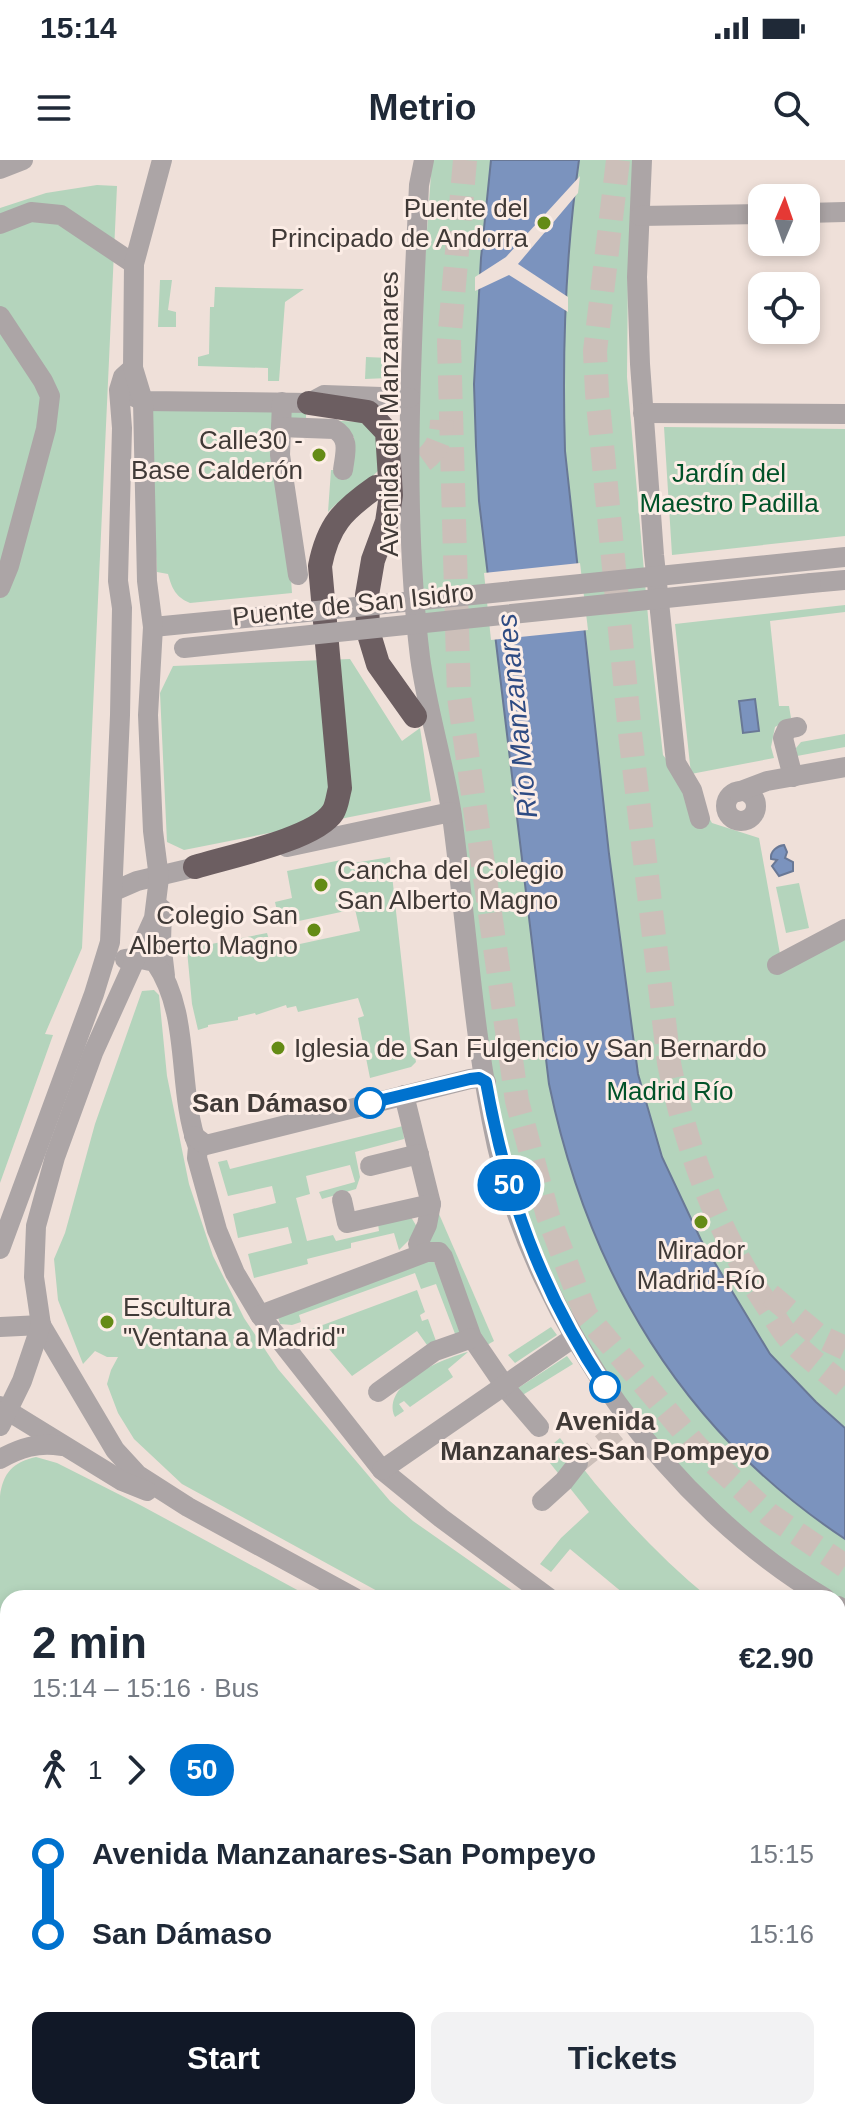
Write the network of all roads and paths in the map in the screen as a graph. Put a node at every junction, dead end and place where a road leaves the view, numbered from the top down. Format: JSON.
{"nodes":[{"id":1,"x":23,"y":160,"type":"edge"},
{"id":2,"x":424,"y":160,"type":"edge"},
{"id":3,"x":642,"y":160,"type":"edge"},
{"id":4,"x":155,"y":161,"type":"edge"},
{"id":5,"x":0,"y":169,"type":"edge"},
{"id":6,"x":845,"y":212,"type":"edge"},
{"id":7,"x":820,"y":213,"type":"edge"},
{"id":8,"x":748,"y":214,"type":"edge"},
{"id":9,"x":640,"y":216,"type":"junction"},
{"id":10,"x":0,"y":224,"type":"edge"},
{"id":11,"x":134,"y":264,"type":"junction"},
{"id":12,"x":0,"y":316,"type":"edge"},
{"id":13,"x":128,"y":373,"type":"junction"},
{"id":14,"x":410,"y":398,"type":"junction"},
{"id":15,"x":143,"y":401,"type":"junction"},
{"id":16,"x":282,"y":402,"type":"junction"},
{"id":17,"x":309,"y":403,"type":"junction"},
{"id":18,"x":643,"y":413,"type":"junction"},
{"id":19,"x":845,"y":414,"type":"edge"},
{"id":20,"x":281,"y":427,"type":"junction"},
{"id":21,"x":343,"y":470,"type":"dead end"},
{"id":22,"x":376,"y":487,"type":"tunnel mouth"},
{"id":23,"x":845,"y":557,"type":"edge"},
{"id":24,"x":298,"y":575,"type":"dead end"},
{"id":25,"x":845,"y":580,"type":"edge"},
{"id":26,"x":0,"y":588,"type":"edge"},
{"id":27,"x":122,"y":608,"type":"junction"},
{"id":28,"x":147,"y":639,"type":"junction"},
{"id":29,"x":121,"y":667,"type":"junction"},
{"id":30,"x":415,"y":716,"type":"dead end"},
{"id":31,"x":797,"y":727,"type":"dead end"},
{"id":32,"x":845,"y":767,"type":"edge"},
{"id":33,"x":793,"y":777,"type":"junction"},
{"id":34,"x":767,"y":781,"type":"junction"},
{"id":35,"x":451,"y":812,"type":"junction"},
{"id":36,"x":700,"y":819,"type":"dead end"},
{"id":37,"x":195,"y":867,"type":"junction"},
{"id":38,"x":159,"y":878,"type":"junction"},
{"id":39,"x":114,"y":891,"type":"junction"},
{"id":40,"x":845,"y":929,"type":"edge"},
{"id":41,"x":110,"y":942,"type":"junction"},
{"id":42,"x":136,"y":958,"type":"junction"},
{"id":43,"x":777,"y":965,"type":"dead end"},
{"id":44,"x":165,"y":976,"type":"junction"},
{"id":45,"x":486,"y":1082,"type":"junction"},
{"id":46,"x":404,"y":1095,"type":"junction"},
{"id":47,"x":199,"y":1146,"type":"junction"},
{"id":48,"x":419,"y":1154,"type":"junction"},
{"id":49,"x":370,"y":1166,"type":"dead end"},
{"id":50,"x":342,"y":1200,"type":"dead end"},
{"id":51,"x":431,"y":1204,"type":"junction"},
{"id":52,"x":0,"y":1249,"type":"edge"},
{"id":53,"x":427,"y":1252,"type":"junction"},
{"id":54,"x":260,"y":1315,"type":"junction"},
{"id":55,"x":41,"y":1325,"type":"junction"},
{"id":56,"x":0,"y":1327,"type":"edge"},
{"id":57,"x":472,"y":1338,"type":"junction"},
{"id":58,"x":573,"y":1338,"type":"junction"},
{"id":59,"x":504,"y":1384,"type":"junction"},
{"id":60,"x":378,"y":1392,"type":"dead end"},
{"id":61,"x":3,"y":1415,"type":"edge"},
{"id":62,"x":539,"y":1427,"type":"dead end"},
{"id":63,"x":67,"y":1448,"type":"junction"},
{"id":64,"x":0,"y":1459,"type":"edge"},
{"id":65,"x":578,"y":1463,"type":"tunnel mouth"},
{"id":66,"x":382,"y":1470,"type":"junction"},
{"id":67,"x":542,"y":1501,"type":"dead end"},
{"id":68,"x":188,"y":1507,"type":"junction"},
{"id":69,"x":340,"y":1590,"type":"edge"},
{"id":70,"x":538,"y":1590,"type":"edge"},
{"id":71,"x":808,"y":1590,"type":"edge"}],
"edges":[{"from":1,"to":5,"type":"street"},
{"from":2,"to":14,"type":"street","name":"Avenida del Manzanares"},
{"from":3,"to":9,"type":"street"},
{"from":4,"to":11,"type":"street"},
{"from":6,"to":7,"type":"street"},
{"from":8,"to":9,"type":"street"},
{"from":9,"to":18,"type":"street"},
{"from":10,"to":11,"type":"street"},
{"from":11,"to":13,"type":"street"},
{"from":12,"to":26,"type":"street"},
{"from":13,"to":15,"type":"street"},
{"from":13,"to":27,"type":"street"},
{"from":14,"to":17,"type":"street"},
{"from":14,"to":35,"type":"street","name":"Avenida del Manzanares"},
{"from":15,"to":16,"type":"street"},
{"from":15,"to":28,"type":"street"},
{"from":16,"to":17,"type":"street"},
{"from":16,"to":20,"type":"street"},
{"from":17,"to":30,"type":"highway"},
{"from":18,"to":19,"type":"street"},
{"from":18,"to":36,"type":"street"},
{"from":20,"to":21,"type":"street"},
{"from":20,"to":24,"type":"street"},
{"from":22,"to":37,"type":"highway"},
{"from":23,"to":28,"type":"street","name":"Puente de San Isidro","bridge":true},
{"from":25,"to":28,"type":"street","name":"Puente de San Isidro","bridge":true},
{"from":27,"to":28,"type":"street"},
{"from":27,"to":29,"type":"street"},
{"from":28,"to":29,"type":"street"},
{"from":28,"to":38,"type":"street"},
{"from":29,"to":39,"type":"street"},
{"from":31,"to":33,"type":"street"},
{"from":32,"to":33,"type":"street"},
{"from":33,"to":34,"type":"street"},
{"from":34,"to":34,"type":"street"},
{"from":35,"to":37,"type":"street"},
{"from":35,"to":45,"type":"street","name":"Avenida del Manzanares"},
{"from":37,"to":38,"type":"street"},
{"from":38,"to":39,"type":"street"},
{"from":38,"to":42,"type":"street"},
{"from":38,"to":44,"type":"street"},
{"from":39,"to":41,"type":"street"},
{"from":40,"to":43,"type":"street"},
{"from":41,"to":42,"type":"street"},
{"from":41,"to":52,"type":"street"},
{"from":42,"to":44,"type":"street"},
{"from":42,"to":55,"type":"street"},
{"from":44,"to":47,"type":"street"},
{"from":45,"to":46,"type":"street"},
{"from":45,"to":58,"type":"street","name":"Avenida del Manzanares"},
{"from":46,"to":47,"type":"street"},
{"from":46,"to":48,"type":"street"},
{"from":47,"to":54,"type":"street"},
{"from":48,"to":49,"type":"street"},
{"from":48,"to":51,"type":"street"},
{"from":50,"to":51,"type":"street"},
{"from":51,"to":53,"type":"street"},
{"from":53,"to":54,"type":"street"},
{"from":53,"to":57,"type":"street"},
{"from":54,"to":66,"type":"street"},
{"from":55,"to":56,"type":"street"},
{"from":55,"to":61,"type":"street"},
{"from":55,"to":68,"type":"street"},
{"from":57,"to":59,"type":"street"},
{"from":57,"to":60,"type":"street"},
{"from":58,"to":59,"type":"street"},
{"from":58,"to":71,"type":"street","name":"Avenida del Manzanares"},
{"from":59,"to":62,"type":"street"},
{"from":59,"to":66,"type":"street"},
{"from":61,"to":63,"type":"street"},
{"from":63,"to":64,"type":"street"},
{"from":63,"to":68,"type":"street"},
{"from":65,"to":67,"type":"street"},
{"from":66,"to":70,"type":"street"},
{"from":68,"to":69,"type":"street"}]}
